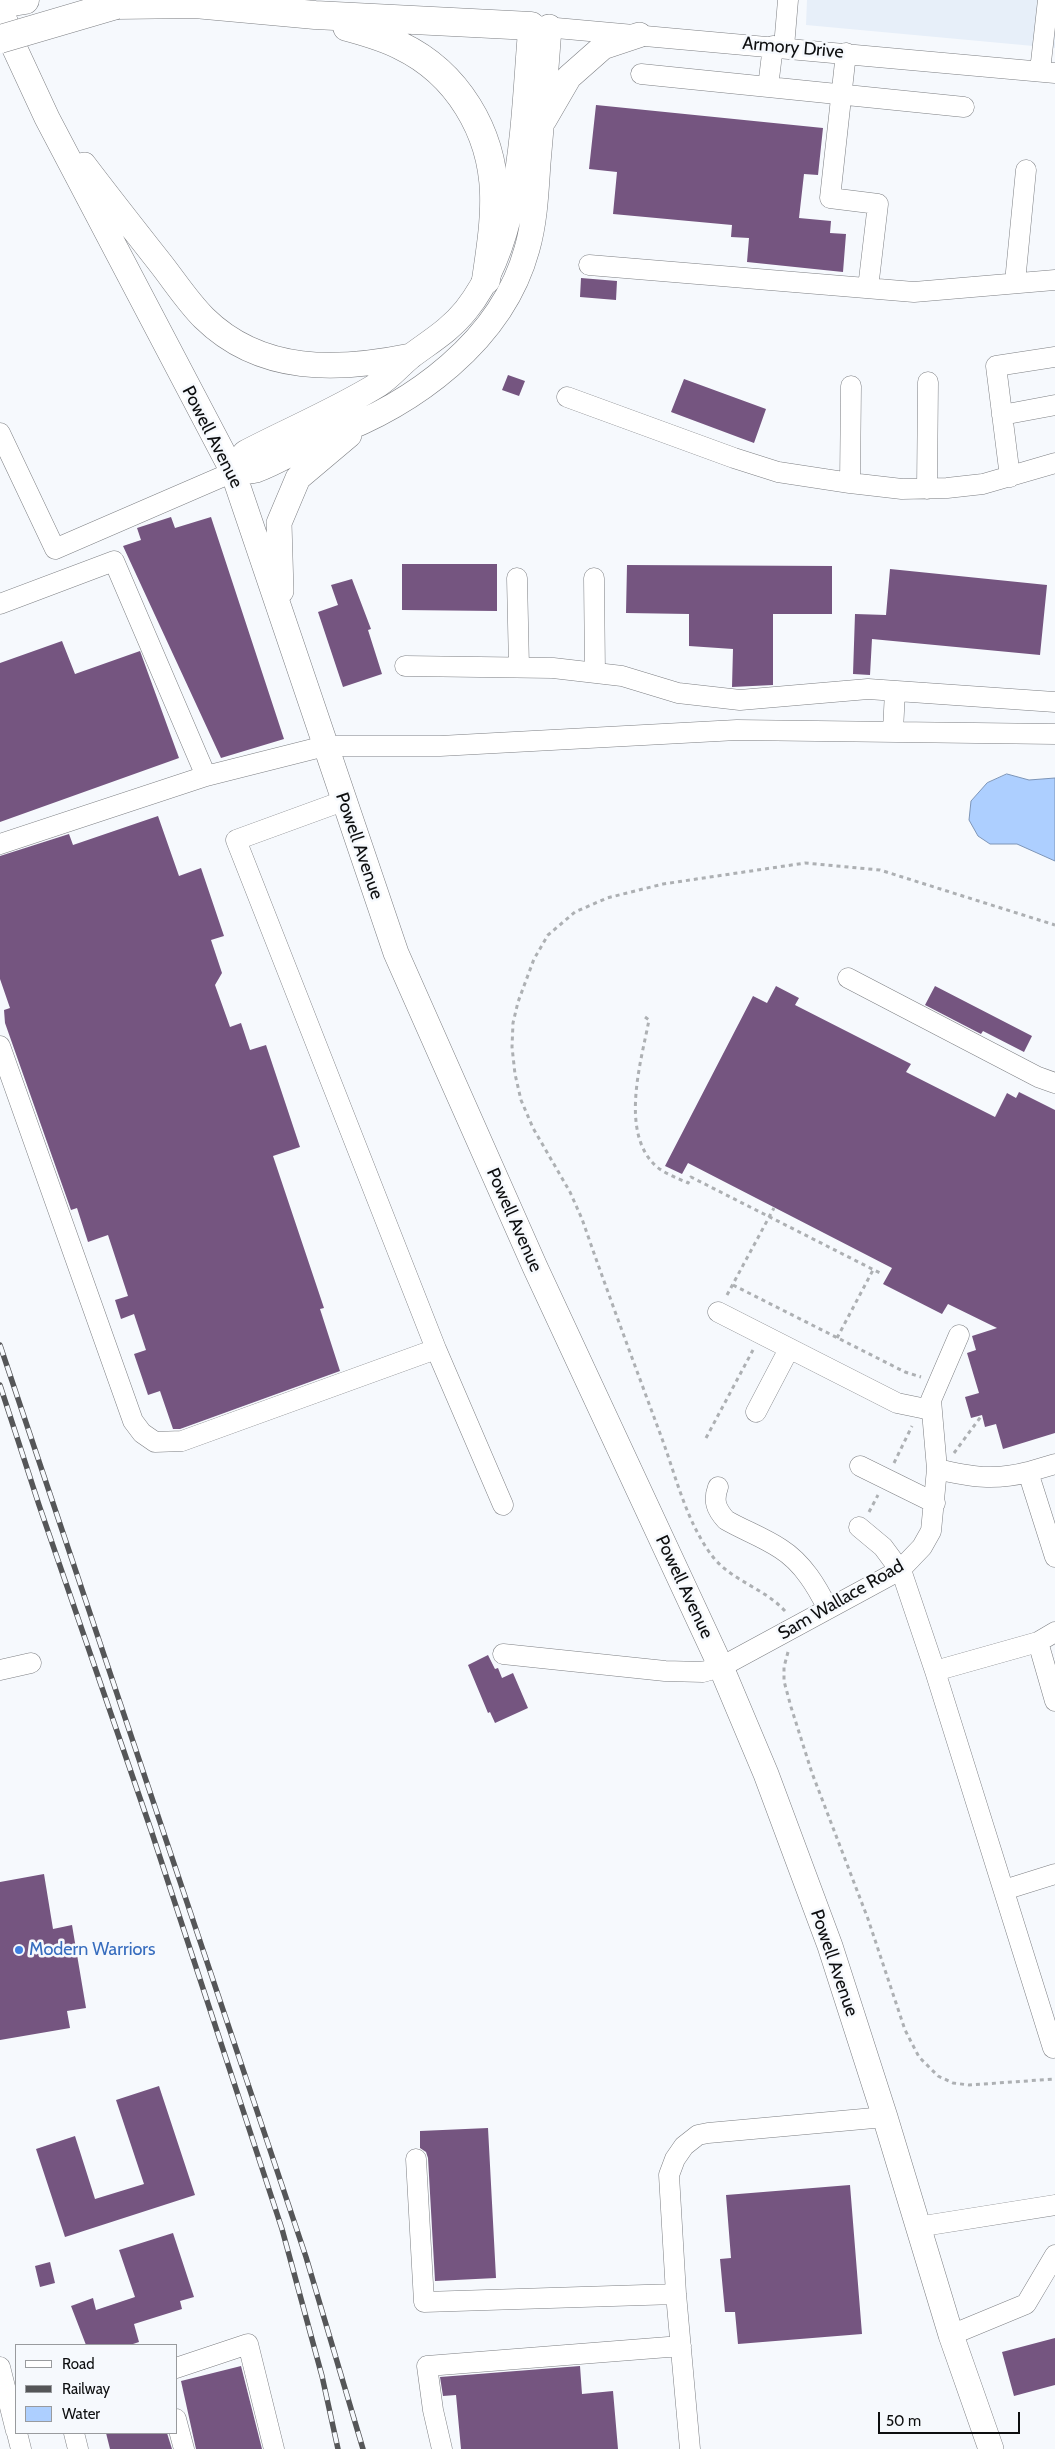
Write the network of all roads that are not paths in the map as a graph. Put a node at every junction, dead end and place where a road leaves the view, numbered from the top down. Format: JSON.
{"nodes":[{"id":1,"x":25,"y":0,"type":"edge"},
{"id":2,"x":339,"y":0,"type":"edge"},
{"id":3,"x":788,"y":0,"type":"edge"},
{"id":4,"x":1048,"y":0,"type":"edge"},
{"id":5,"x":0,"y":5,"type":"edge"},
{"id":6,"x":315,"y":15,"type":"junction"},
{"id":7,"x":540,"y":26,"type":"junction"},
{"id":8,"x":639,"y":34,"type":"junction"},
{"id":9,"x":0,"y":39,"type":"edge"},
{"id":10,"x":779,"y":46,"type":"junction"},
{"id":11,"x":846,"y":53,"type":"junction"},
{"id":12,"x":1048,"y":72,"type":"edge"},
{"id":13,"x":641,"y":74,"type":"dead end"},
{"id":14,"x":768,"y":87,"type":"junction"},
{"id":15,"x":841,"y":95,"type":"junction"},
{"id":16,"x":964,"y":107,"type":"dead end"},
{"id":17,"x":47,"y":118,"type":"junction"},
{"id":18,"x":542,"y":124,"type":"junction"},
{"id":19,"x":1026,"y":170,"type":"dead end"},
{"id":20,"x":589,"y":265,"type":"dead end"},
{"id":21,"x":486,"y":280,"type":"junction"},
{"id":22,"x":1055,"y":280,"type":"edge"},
{"id":23,"x":1015,"y":282,"type":"junction"},
{"id":24,"x":868,"y":288,"type":"junction"},
{"id":25,"x":412,"y":356,"type":"junction"},
{"id":26,"x":1055,"y":357,"type":"edge"},
{"id":27,"x":928,"y":382,"type":"dead end"},
{"id":28,"x":851,"y":386,"type":"dead end"},
{"id":29,"x":567,"y":397,"type":"dead end"},
{"id":30,"x":1055,"y":405,"type":"edge"},
{"id":31,"x":1002,"y":415,"type":"junction"},
{"id":32,"x":362,"y":424,"type":"junction"},
{"id":33,"x":0,"y":434,"type":"edge"},
{"id":34,"x":1055,"y":463,"type":"edge"},
{"id":35,"x":233,"y":472,"type":"junction"},
{"id":36,"x":1010,"y":476,"type":"junction"},
{"id":37,"x":850,"y":482,"type":"junction"},
{"id":38,"x":927,"y":489,"type":"junction"},
{"id":39,"x":55,"y":549,"type":"junction"},
{"id":40,"x":517,"y":578,"type":"dead end"},
{"id":41,"x":594,"y":578,"type":"dead end"},
{"id":42,"x":68,"y":579,"type":"junction"},
{"id":43,"x":0,"y":604,"type":"edge"},
{"id":44,"x":281,"y":613,"type":"junction"},
{"id":45,"x":405,"y":666,"type":"dead end"},
{"id":46,"x":520,"y":668,"type":"junction"},
{"id":47,"x":595,"y":673,"type":"junction"},
{"id":48,"x":895,"y":691,"type":"junction"},
{"id":49,"x":1055,"y":697,"type":"edge"},
{"id":50,"x":893,"y":731,"type":"junction"},
{"id":51,"x":1053,"y":734,"type":"edge"},
{"id":52,"x":325,"y":746,"type":"junction"},
{"id":53,"x":206,"y":776,"type":"junction"},
{"id":54,"x":343,"y":801,"type":"junction"},
{"id":55,"x":0,"y":844,"type":"edge"},
{"id":56,"x":848,"y":978,"type":"dead end"},
{"id":57,"x":0,"y":1046,"type":"edge"},
{"id":58,"x":1055,"y":1083,"type":"edge"},
{"id":59,"x":718,"y":1312,"type":"road end"},
{"id":60,"x":959,"y":1335,"type":"dead end"},
{"id":61,"x":436,"y":1348,"type":"junction"},
{"id":62,"x":788,"y":1348,"type":"junction"},
{"id":63,"x":931,"y":1410,"type":"junction"},
{"id":64,"x":756,"y":1412,"type":"dead end"},
{"id":65,"x":1055,"y":1464,"type":"edge"},
{"id":66,"x":860,"y":1466,"type":"dead end"},
{"id":67,"x":939,"y":1470,"type":"junction"},
{"id":68,"x":1028,"y":1472,"type":"junction"},
{"id":69,"x":718,"y":1487,"type":"dead end"},
{"id":70,"x":935,"y":1503,"type":"junction"},
{"id":71,"x":503,"y":1505,"type":"dead end"},
{"id":72,"x":859,"y":1526,"type":"dead end"},
{"id":73,"x":1055,"y":1557,"type":"edge"},
{"id":74,"x":900,"y":1570,"type":"junction"},
{"id":75,"x":828,"y":1609,"type":"junction"},
{"id":76,"x":1046,"y":1637,"type":"edge"},
{"id":77,"x":503,"y":1654,"type":"dead end"},
{"id":78,"x":32,"y":1663,"type":"dead end"},
{"id":79,"x":721,"y":1667,"type":"junction"},
{"id":80,"x":0,"y":1670,"type":"edge"},
{"id":81,"x":935,"y":1671,"type":"junction"},
{"id":82,"x":1055,"y":1701,"type":"edge"},
{"id":83,"x":1055,"y":1874,"type":"edge"},
{"id":84,"x":1004,"y":1890,"type":"junction"},
{"id":85,"x":1055,"y":2047,"type":"edge"},
{"id":86,"x":885,"y":2117,"type":"junction"},
{"id":87,"x":416,"y":2160,"type":"dead end"},
{"id":88,"x":1055,"y":2204,"type":"edge"},
{"id":89,"x":917,"y":2227,"type":"junction"},
{"id":90,"x":1055,"y":2255,"type":"edge"},
{"id":91,"x":676,"y":2294,"type":"junction"},
{"id":92,"x":951,"y":2335,"type":"junction"},
{"id":93,"x":681,"y":2346,"type":"junction"},
{"id":94,"x":0,"y":2367,"type":"edge"},
{"id":95,"x":178,"y":2367,"type":"edge"},
{"id":96,"x":972,"y":2397,"type":"junction"},
{"id":97,"x":178,"y":2426,"type":"edge"},
{"id":98,"x":15,"y":2428,"type":"edge"},
{"id":99,"x":17,"y":2434,"type":"edge"},
{"id":100,"x":74,"y":2434,"type":"edge"},
{"id":101,"x":21,"y":2449,"type":"edge"},
{"id":102,"x":78,"y":2449,"type":"edge"},
{"id":103,"x":184,"y":2449,"type":"edge"},
{"id":104,"x":274,"y":2449,"type":"edge"},
{"id":105,"x":442,"y":2449,"type":"edge"},
{"id":106,"x":690,"y":2449,"type":"edge"},
{"id":107,"x":986,"y":2449,"type":"edge"},
{"id":108,"x":991,"y":2449,"type":"edge"}],
"edges":[{"from":1,"to":5,"type":"highway"},
{"from":2,"to":7,"type":"highway"},
{"from":3,"to":10,"type":"street"},
{"from":4,"to":12,"type":"street"},
{"from":5,"to":17,"type":"main road","name":"Powell Avenue"},
{"from":6,"to":7,"type":"highway"},
{"from":6,"to":9,"type":"highway","bridge":true},
{"from":6,"to":21,"type":"highway"},
{"from":7,"to":8,"type":"street","name":"Armory Drive"},
{"from":7,"to":18,"type":"main road"},
{"from":7,"to":21,"type":"main road"},
{"from":8,"to":10,"type":"street","name":"Armory Drive"},
{"from":8,"to":18,"type":"main road"},
{"from":10,"to":11,"type":"street","name":"Armory Drive"},
{"from":10,"to":14,"type":"street"},
{"from":11,"to":12,"type":"street","name":"Armory Drive"},
{"from":11,"to":15,"type":"street"},
{"from":13,"to":14,"type":"street"},
{"from":14,"to":15,"type":"street"},
{"from":15,"to":16,"type":"street"},
{"from":15,"to":24,"type":"street"},
{"from":17,"to":25,"type":"main road"},
{"from":17,"to":35,"type":"main road","name":"Powell Avenue"},
{"from":18,"to":32,"type":"main road"},
{"from":19,"to":23,"type":"street"},
{"from":20,"to":24,"type":"street"},
{"from":21,"to":25,"type":"main road"},
{"from":22,"to":23,"type":"street"},
{"from":23,"to":24,"type":"street"},
{"from":25,"to":35,"type":"main road"},
{"from":26,"to":31,"type":"street"},
{"from":27,"to":38,"type":"street"},
{"from":28,"to":37,"type":"street"},
{"from":29,"to":37,"type":"street"},
{"from":30,"to":31,"type":"street"},
{"from":31,"to":36,"type":"street"},
{"from":32,"to":35,"type":"main road"},
{"from":32,"to":44,"type":"main road"},
{"from":33,"to":39,"type":"street"},
{"from":34,"to":36,"type":"street"},
{"from":35,"to":39,"type":"street"},
{"from":35,"to":44,"type":"main road","name":"Powell Avenue"},
{"from":36,"to":38,"type":"street"},
{"from":37,"to":38,"type":"street"},
{"from":39,"to":42,"type":"street"},
{"from":40,"to":46,"type":"street"},
{"from":41,"to":47,"type":"street"},
{"from":42,"to":43,"type":"street"},
{"from":42,"to":53,"type":"street"},
{"from":44,"to":52,"type":"main road","name":"Powell Avenue"},
{"from":45,"to":46,"type":"street"},
{"from":46,"to":47,"type":"street"},
{"from":47,"to":48,"type":"street"},
{"from":48,"to":49,"type":"street"},
{"from":48,"to":50,"type":"street"},
{"from":49,"to":51,"type":"street"},
{"from":50,"to":51,"type":"street"},
{"from":50,"to":52,"type":"street"},
{"from":52,"to":53,"type":"street"},
{"from":52,"to":54,"type":"main road","name":"Powell Avenue"},
{"from":53,"to":55,"type":"street"},
{"from":54,"to":61,"type":"street"},
{"from":54,"to":79,"type":"main road","name":"Powell Avenue"},
{"from":56,"to":58,"type":"street"},
{"from":57,"to":61,"type":"street"},
{"from":59,"to":62,"type":"street"},
{"from":60,"to":63,"type":"street","name":"Sam Wallace Road"},
{"from":61,"to":71,"type":"street"},
{"from":62,"to":63,"type":"street"},
{"from":62,"to":64,"type":"street"},
{"from":63,"to":67,"type":"street","name":"Sam Wallace Road"},
{"from":65,"to":68,"type":"street"},
{"from":66,"to":70,"type":"street"},
{"from":67,"to":68,"type":"street"},
{"from":67,"to":70,"type":"street","name":"Sam Wallace Road"},
{"from":68,"to":73,"type":"street"},
{"from":69,"to":75,"type":"street"},
{"from":70,"to":74,"type":"street","name":"Sam Wallace Road"},
{"from":72,"to":74,"type":"street"},
{"from":74,"to":75,"type":"street","name":"Sam Wallace Road"},
{"from":74,"to":81,"type":"street"},
{"from":75,"to":79,"type":"street","name":"Sam Wallace Road"},
{"from":76,"to":81,"type":"street"},
{"from":76,"to":82,"type":"street"},
{"from":77,"to":79,"type":"street","name":"Sam Wallace Road"},
{"from":78,"to":80,"type":"street"},
{"from":79,"to":86,"type":"main road","name":"Powell Avenue"},
{"from":81,"to":84,"type":"street"},
{"from":83,"to":84,"type":"street"},
{"from":84,"to":85,"type":"street"},
{"from":86,"to":89,"type":"main road","name":"Powell Avenue"},
{"from":86,"to":91,"type":"street"},
{"from":87,"to":91,"type":"street"},
{"from":88,"to":89,"type":"street"},
{"from":89,"to":92,"type":"main road","name":"Powell Avenue"},
{"from":90,"to":92,"type":"street"},
{"from":91,"to":93,"type":"street"},
{"from":92,"to":96,"type":"main road","name":"Powell Avenue"},
{"from":93,"to":105,"type":"street"},
{"from":93,"to":106,"type":"street"},
{"from":94,"to":98,"type":"street"},
{"from":95,"to":104,"type":"street"},
{"from":96,"to":107,"type":"street"},
{"from":96,"to":108,"type":"main road","name":"Powell Avenue"},
{"from":97,"to":103,"type":"street"},
{"from":99,"to":101,"type":"street"},
{"from":100,"to":102,"type":"street"}]}
